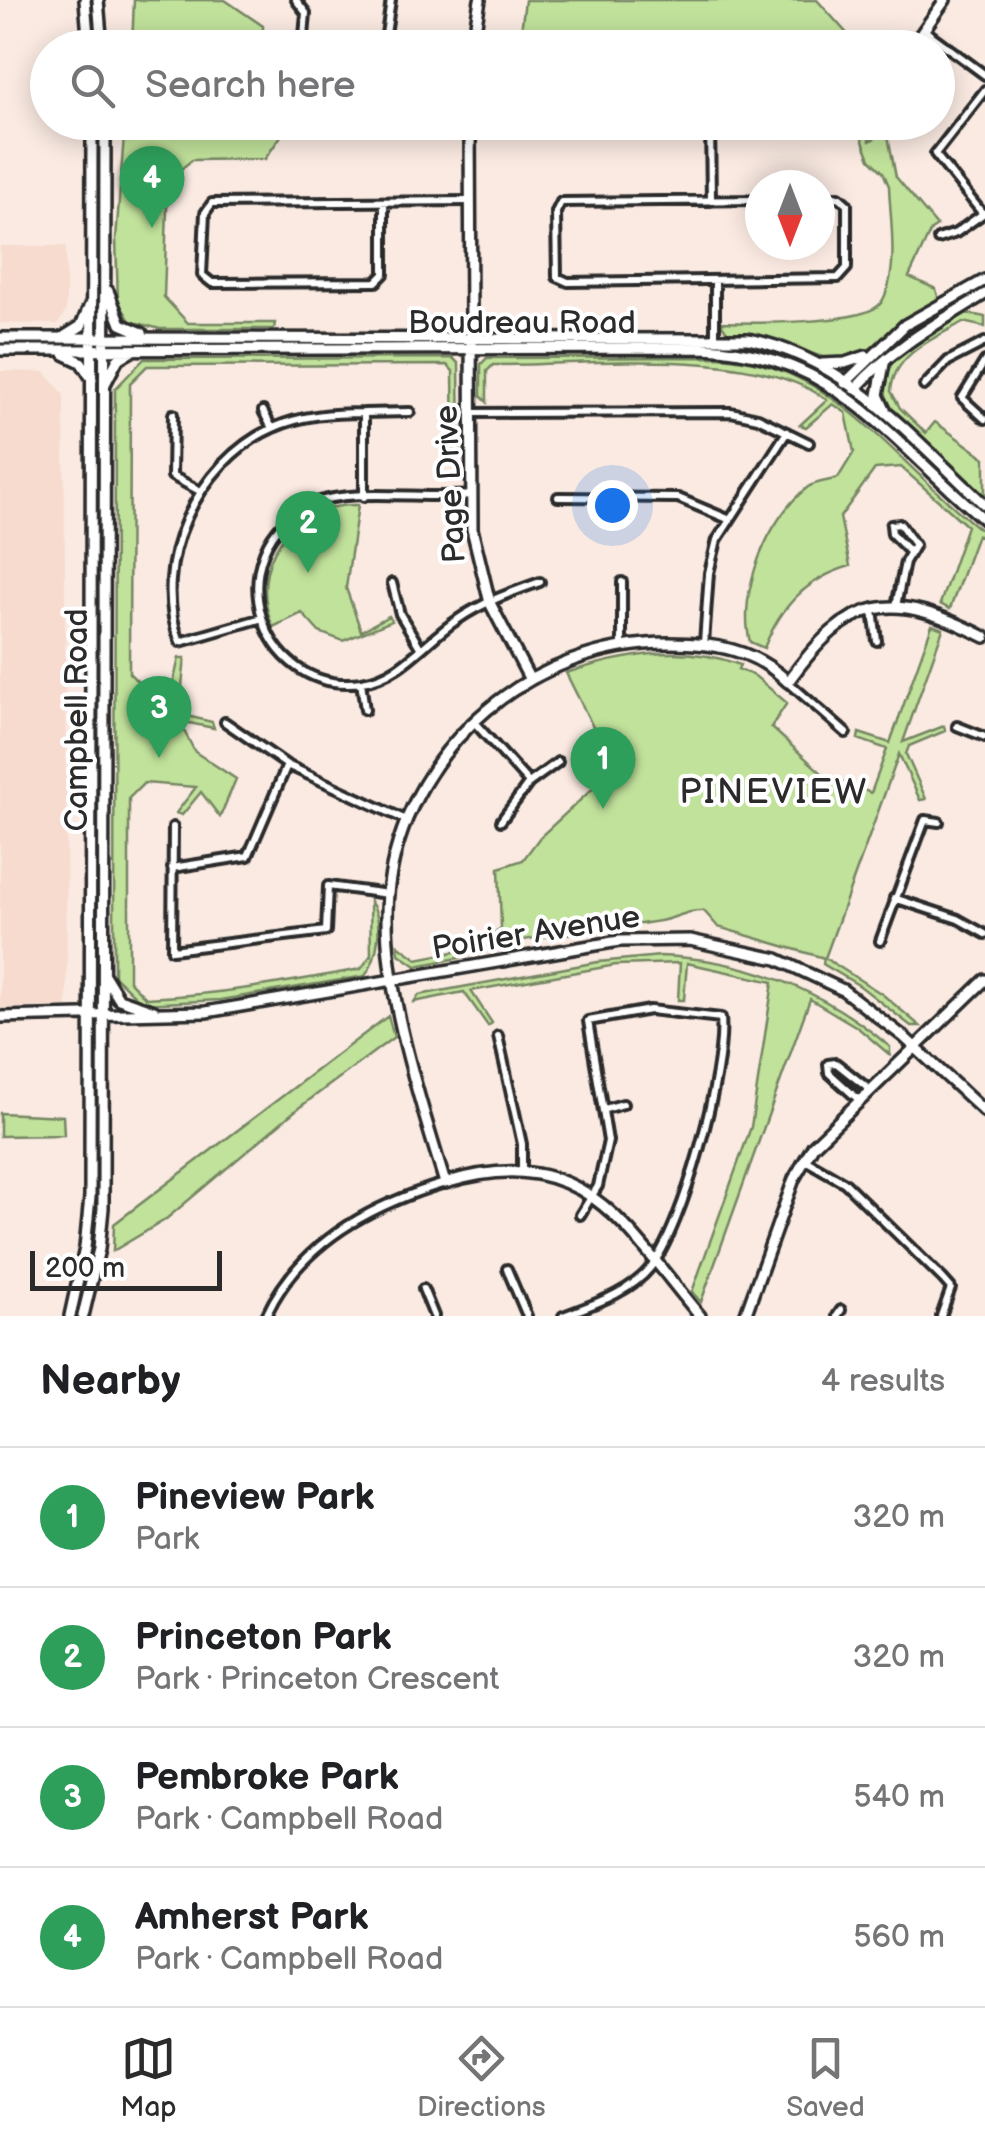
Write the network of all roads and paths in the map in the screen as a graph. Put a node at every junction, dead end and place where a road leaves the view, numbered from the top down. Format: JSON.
{"nodes":[{"id":1,"x":85,"y":0,"type":"edge"},
{"id":2,"x":98,"y":0,"type":"edge"},
{"id":3,"x":296,"y":0,"type":"edge"},
{"id":4,"x":391,"y":0,"type":"edge"},
{"id":5,"x":480,"y":0,"type":"edge"},
{"id":6,"x":946,"y":0,"type":"edge"},
{"id":7,"x":88,"y":30,"type":"edge"},
{"id":8,"x":100,"y":30,"type":"edge"},
{"id":9,"x":304,"y":30,"type":"edge"},
{"id":10,"x":387,"y":30,"type":"edge"},
{"id":11,"x":475,"y":30,"type":"edge"},
{"id":12,"x":924,"y":30,"type":"edge"},
{"id":13,"x":955,"y":52,"type":"edge"},
{"id":14,"x":985,"y":74,"type":"edge"},
{"id":15,"x":985,"y":90,"type":"edge"},
{"id":16,"x":955,"y":129,"type":"edge"},
{"id":17,"x":95,"y":140,"type":"edge"},
{"id":18,"x":102,"y":140,"type":"edge"},
{"id":19,"x":470,"y":140,"type":"edge"},
{"id":20,"x":710,"y":140,"type":"edge"},
{"id":21,"x":947,"y":140,"type":"edge"},
{"id":22,"x":99,"y":163,"type":"junction"},
{"id":23,"x":835,"y":197,"type":"edge"},
{"id":24,"x":710,"y":200,"type":"junction"},
{"id":25,"x":745,"y":200,"type":"edge"},
{"id":26,"x":471,"y":201,"type":"junction"},
{"id":27,"x":384,"y":202,"type":"junction"},
{"id":28,"x":984,"y":213,"type":"edge"},
{"id":29,"x":938,"y":239,"type":"dead end"},
{"id":30,"x":985,"y":280,"type":"edge"},
{"id":31,"x":104,"y":281,"type":"junction"},
{"id":32,"x":715,"y":282,"type":"junction"},
{"id":33,"x":977,"y":294,"type":"edge"},
{"id":34,"x":93,"y":295,"type":"junction"},
{"id":35,"x":985,"y":309,"type":"edge"},
{"id":36,"x":715,"y":336,"type":"junction"},
{"id":37,"x":98,"y":337,"type":"junction"},
{"id":38,"x":159,"y":337,"type":"junction"},
{"id":39,"x":471,"y":337,"type":"junction"},
{"id":40,"x":0,"y":338,"type":"edge"},
{"id":41,"x":60,"y":338,"type":"junction"},
{"id":42,"x":985,"y":342,"type":"edge"},
{"id":43,"x":471,"y":348,"type":"junction"},
{"id":44,"x":0,"y":350,"type":"edge"},
{"id":45,"x":32,"y":350,"type":"junction"},
{"id":46,"x":98,"y":350,"type":"junction"},
{"id":47,"x":134,"y":350,"type":"junction"},
{"id":48,"x":872,"y":352,"type":"junction"},
{"id":49,"x":887,"y":356,"type":"junction"},
{"id":50,"x":985,"y":360,"type":"edge"},
{"id":51,"x":822,"y":364,"type":"junction"},
{"id":52,"x":92,"y":380,"type":"junction"},
{"id":53,"x":924,"y":386,"type":"dead end"},
{"id":54,"x":848,"y":388,"type":"junction"},
{"id":55,"x":103,"y":392,"type":"junction"},
{"id":56,"x":263,"y":411,"type":"dead end"},
{"id":57,"x":410,"y":412,"type":"dead end"},
{"id":58,"x":364,"y":413,"type":"junction"},
{"id":59,"x":472,"y":413,"type":"junction"},
{"id":60,"x":173,"y":414,"type":"dead end"},
{"id":61,"x":887,"y":416,"type":"junction"},
{"id":62,"x":985,"y":418,"type":"edge"},
{"id":63,"x":272,"y":428,"type":"junction"},
{"id":64,"x":788,"y":432,"type":"junction"},
{"id":65,"x":809,"y":443,"type":"dead end"},
{"id":66,"x":200,"y":491,"type":"junction"},
{"id":67,"x":472,"y":495,"type":"junction"},
{"id":68,"x":364,"y":496,"type":"junction"},
{"id":69,"x":558,"y":497,"type":"dead end"},
{"id":70,"x":985,"y":504,"type":"edge"},
{"id":71,"x":728,"y":518,"type":"junction"},
{"id":72,"x":985,"y":520,"type":"edge"},
{"id":73,"x":909,"y":551,"type":"dead end"},
{"id":74,"x":392,"y":582,"type":"dead end"},
{"id":75,"x":540,"y":582,"type":"dead end"},
{"id":76,"x":622,"y":582,"type":"dead end"},
{"id":77,"x":490,"y":603,"type":"junction"},
{"id":78,"x":896,"y":606,"type":"junction"},
{"id":79,"x":873,"y":609,"type":"junction"},
{"id":80,"x":259,"y":619,"type":"junction"},
{"id":81,"x":985,"y":638,"type":"edge"},
{"id":82,"x":876,"y":642,"type":"dead end"},
{"id":83,"x":704,"y":643,"type":"junction"},
{"id":84,"x":622,"y":646,"type":"junction"},
{"id":85,"x":420,"y":650,"type":"junction"},
{"id":86,"x":530,"y":678,"type":"junction"},
{"id":87,"x":361,"y":682,"type":"junction"},
{"id":88,"x":788,"y":682,"type":"junction"},
{"id":89,"x":365,"y":710,"type":"dead end"},
{"id":90,"x":225,"y":722,"type":"dead end"},
{"id":91,"x":473,"y":722,"type":"junction"},
{"id":92,"x":957,"y":726,"type":"dead end"},
{"id":93,"x":846,"y":734,"type":"dead end"},
{"id":94,"x":984,"y":735,"type":"edge"},
{"id":95,"x":558,"y":762,"type":"dead end"},
{"id":96,"x":287,"y":765,"type":"junction"},
{"id":97,"x":529,"y":783,"type":"junction"},
{"id":98,"x":406,"y":820,"type":"junction"},
{"id":99,"x":501,"y":821,"type":"dead end"},
{"id":100,"x":940,"y":822,"type":"dead end"},
{"id":101,"x":173,"y":828,"type":"dead end"},
{"id":102,"x":172,"y":868,"type":"junction"},
{"id":103,"x":388,"y":894,"type":"junction"},
{"id":104,"x":894,"y":898,"type":"junction"},
{"id":105,"x":985,"y":934,"type":"edge"},
{"id":106,"x":880,"y":941,"type":"dead end"},
{"id":107,"x":103,"y":960,"type":"junction"},
{"id":108,"x":985,"y":980,"type":"edge"},
{"id":109,"x":394,"y":982,"type":"junction"},
{"id":110,"x":171,"y":1015,"type":"junction"},
{"id":111,"x":0,"y":1017,"type":"edge"},
{"id":112,"x":91,"y":1017,"type":"junction"},
{"id":113,"x":103,"y":1017,"type":"junction"},
{"id":114,"x":498,"y":1036,"type":"dead end"},
{"id":115,"x":914,"y":1047,"type":"junction"},
{"id":116,"x":870,"y":1090,"type":"junction"},
{"id":117,"x":859,"y":1100,"type":"junction"},
{"id":118,"x":623,"y":1104,"type":"dead end"},
{"id":119,"x":606,"y":1109,"type":"junction"},
{"id":120,"x":985,"y":1112,"type":"edge"},
{"id":121,"x":804,"y":1160,"type":"junction"},
{"id":122,"x":522,"y":1170,"type":"junction"},
{"id":123,"x":445,"y":1183,"type":"junction"},
{"id":124,"x":592,"y":1197,"type":"junction"},
{"id":125,"x":580,"y":1215,"type":"dead end"},
{"id":126,"x":654,"y":1262,"type":"junction"},
{"id":127,"x":507,"y":1269,"type":"dead end"},
{"id":128,"x":423,"y":1289,"type":"dead end"},
{"id":129,"x":70,"y":1316,"type":"edge"},
{"id":130,"x":83,"y":1316,"type":"edge"},
{"id":131,"x":266,"y":1316,"type":"edge"},
{"id":132,"x":434,"y":1316,"type":"edge"},
{"id":133,"x":527,"y":1316,"type":"edge"},
{"id":134,"x":563,"y":1316,"type":"edge"},
{"id":135,"x":700,"y":1316,"type":"edge"},
{"id":136,"x":745,"y":1316,"type":"edge"},
{"id":137,"x":941,"y":1316,"type":"edge"}],
"edges":[{"from":1,"to":7,"type":"main road"},
{"from":2,"to":8,"type":"main road"},
{"from":3,"to":9,"type":"street"},
{"from":4,"to":10,"type":"street"},
{"from":5,"to":11,"type":"main road"},
{"from":6,"to":12,"type":"main road"},
{"from":13,"to":14,"type":"street"},
{"from":15,"to":16,"type":"street"},
{"from":17,"to":22,"type":"main road","name":"Campbell Road"},
{"from":18,"to":22,"type":"main road","name":"Campbell Road"},
{"from":19,"to":26,"type":"main road","name":"Page Drive"},
{"from":20,"to":24,"type":"street"},
{"from":21,"to":28,"type":"street"},
{"from":22,"to":31,"type":"main road","name":"Campbell Road"},
{"from":22,"to":34,"type":"main road","name":"Campbell Road"},
{"from":23,"to":32,"type":"street"},
{"from":24,"to":25,"type":"street"},
{"from":24,"to":32,"type":"street"},
{"from":26,"to":27,"type":"street"},
{"from":26,"to":39,"type":"main road","name":"Page Drive"},
{"from":27,"to":27,"type":"street"},
{"from":28,"to":29,"type":"street"},
{"from":30,"to":33,"type":"main road"},
{"from":31,"to":37,"type":"main road","name":"Campbell Road"},
{"from":31,"to":38,"type":"main road"},
{"from":32,"to":36,"type":"street"},
{"from":33,"to":35,"type":"main road"},
{"from":33,"to":48,"type":"main road"},
{"from":33,"to":49,"type":"main road"},
{"from":34,"to":37,"type":"main road","name":"Campbell Road"},
{"from":34,"to":41,"type":"main road"},
{"from":36,"to":39,"type":"main road","name":"Boudreau Road"},
{"from":36,"to":51,"type":"main road","name":"Boudreau Road"},
{"from":37,"to":38,"type":"main road","name":"Boudreau Road"},
{"from":37,"to":41,"type":"main road","name":"Boudreau Road"},
{"from":37,"to":46,"type":"main road","name":"Campbell Road"},
{"from":38,"to":39,"type":"main road","name":"Boudreau Road"},
{"from":39,"to":43,"type":"main road","name":"Page Drive"},
{"from":40,"to":41,"type":"main road","name":"Boudreau Road"},
{"from":42,"to":53,"type":"street"},
{"from":43,"to":47,"type":"main road","name":"Boudreau Road"},
{"from":43,"to":54,"type":"main road","name":"Boudreau Road"},
{"from":43,"to":59,"type":"main road","name":"Page Drive"},
{"from":44,"to":45,"type":"main road","name":"Boudreau Road"},
{"from":45,"to":46,"type":"main road","name":"Boudreau Road"},
{"from":45,"to":52,"type":"main road"},
{"from":46,"to":47,"type":"main road","name":"Boudreau Road"},
{"from":46,"to":52,"type":"main road","name":"Campbell Road"},
{"from":46,"to":55,"type":"main road","name":"Campbell Road"},
{"from":47,"to":55,"type":"main road"},
{"from":48,"to":51,"type":"main road"},
{"from":48,"to":54,"type":"main road"},
{"from":49,"to":54,"type":"main road"},
{"from":49,"to":61,"type":"main road"},
{"from":50,"to":62,"type":"street"},
{"from":51,"to":54,"type":"main road","name":"Boudreau Road"},
{"from":52,"to":112,"type":"main road","name":"Campbell Road"},
{"from":54,"to":61,"type":"main road","name":"Boudreau Road"},
{"from":54,"to":72,"type":"main road","name":"Boudreau Road"},
{"from":55,"to":107,"type":"main road","name":"Campbell Road"},
{"from":56,"to":63,"type":"street"},
{"from":57,"to":58,"type":"street"},
{"from":58,"to":63,"type":"street"},
{"from":58,"to":68,"type":"street"},
{"from":59,"to":64,"type":"street"},
{"from":59,"to":67,"type":"main road","name":"Page Drive"},
{"from":60,"to":66,"type":"street"},
{"from":61,"to":70,"type":"main road","name":"Boudreau Road"},
{"from":63,"to":66,"type":"street"},
{"from":64,"to":65,"type":"street"},
{"from":64,"to":71,"type":"street"},
{"from":66,"to":80,"type":"street"},
{"from":67,"to":68,"type":"street"},
{"from":67,"to":77,"type":"main road","name":"Page Drive"},
{"from":68,"to":80,"type":"street"},
{"from":69,"to":71,"type":"street"},
{"from":71,"to":83,"type":"street"},
{"from":73,"to":78,"type":"street"},
{"from":74,"to":85,"type":"street"},
{"from":75,"to":77,"type":"street"},
{"from":76,"to":84,"type":"street"},
{"from":77,"to":85,"type":"street"},
{"from":77,"to":86,"type":"main road","name":"Page Drive"},
{"from":78,"to":79,"type":"main road"},
{"from":78,"to":81,"type":"main road"},
{"from":79,"to":82,"type":"street"},
{"from":79,"to":88,"type":"main road"},
{"from":80,"to":87,"type":"street"},
{"from":83,"to":84,"type":"main road"},
{"from":83,"to":88,"type":"main road"},
{"from":84,"to":86,"type":"main road"},
{"from":85,"to":87,"type":"street"},
{"from":86,"to":91,"type":"main road"},
{"from":87,"to":89,"type":"street"},
{"from":88,"to":93,"type":"street"},
{"from":90,"to":96,"type":"street"},
{"from":91,"to":97,"type":"street"},
{"from":91,"to":98,"type":"main road"},
{"from":92,"to":94,"type":"street"},
{"from":95,"to":97,"type":"street"},
{"from":96,"to":98,"type":"street"},
{"from":96,"to":102,"type":"street"},
{"from":97,"to":99,"type":"street"},
{"from":98,"to":103,"type":"main road"},
{"from":100,"to":104,"type":"street"},
{"from":101,"to":102,"type":"street"},
{"from":102,"to":103,"type":"street"},
{"from":103,"to":109,"type":"main road"},
{"from":104,"to":105,"type":"street"},
{"from":104,"to":106,"type":"street"},
{"from":107,"to":110,"type":"main road"},
{"from":107,"to":113,"type":"main road","name":"Campbell Road"},
{"from":108,"to":115,"type":"main road"},
{"from":109,"to":110,"type":"main road","name":"Poirier Avenue"},
{"from":109,"to":115,"type":"main road","name":"Poirier Avenue"},
{"from":109,"to":123,"type":"main road"},
{"from":110,"to":113,"type":"main road","name":"Poirier Avenue"},
{"from":111,"to":112,"type":"main road","name":"Poirier Avenue"},
{"from":112,"to":113,"type":"main road","name":"Poirier Avenue"},
{"from":112,"to":129,"type":"main road","name":"Campbell Road"},
{"from":113,"to":130,"type":"main road","name":"Campbell Road"},
{"from":114,"to":122,"type":"street"},
{"from":115,"to":116,"type":"main road"},
{"from":115,"to":120,"type":"main road","name":"Poirier Avenue"},
{"from":116,"to":117,"type":"main road"},
{"from":116,"to":117,"type":"street"},
{"from":117,"to":121,"type":"main road"},
{"from":118,"to":119,"type":"street"},
{"from":119,"to":124,"type":"street"},
{"from":119,"to":126,"type":"street"},
{"from":121,"to":136,"type":"main road"},
{"from":121,"to":137,"type":"street"},
{"from":122,"to":123,"type":"main road"},
{"from":122,"to":124,"type":"main road"},
{"from":123,"to":131,"type":"street"},
{"from":124,"to":125,"type":"street"},
{"from":124,"to":126,"type":"main road"},
{"from":126,"to":134,"type":"street"},
{"from":126,"to":135,"type":"main road"},
{"from":127,"to":133,"type":"street"},
{"from":128,"to":132,"type":"street"}]}
